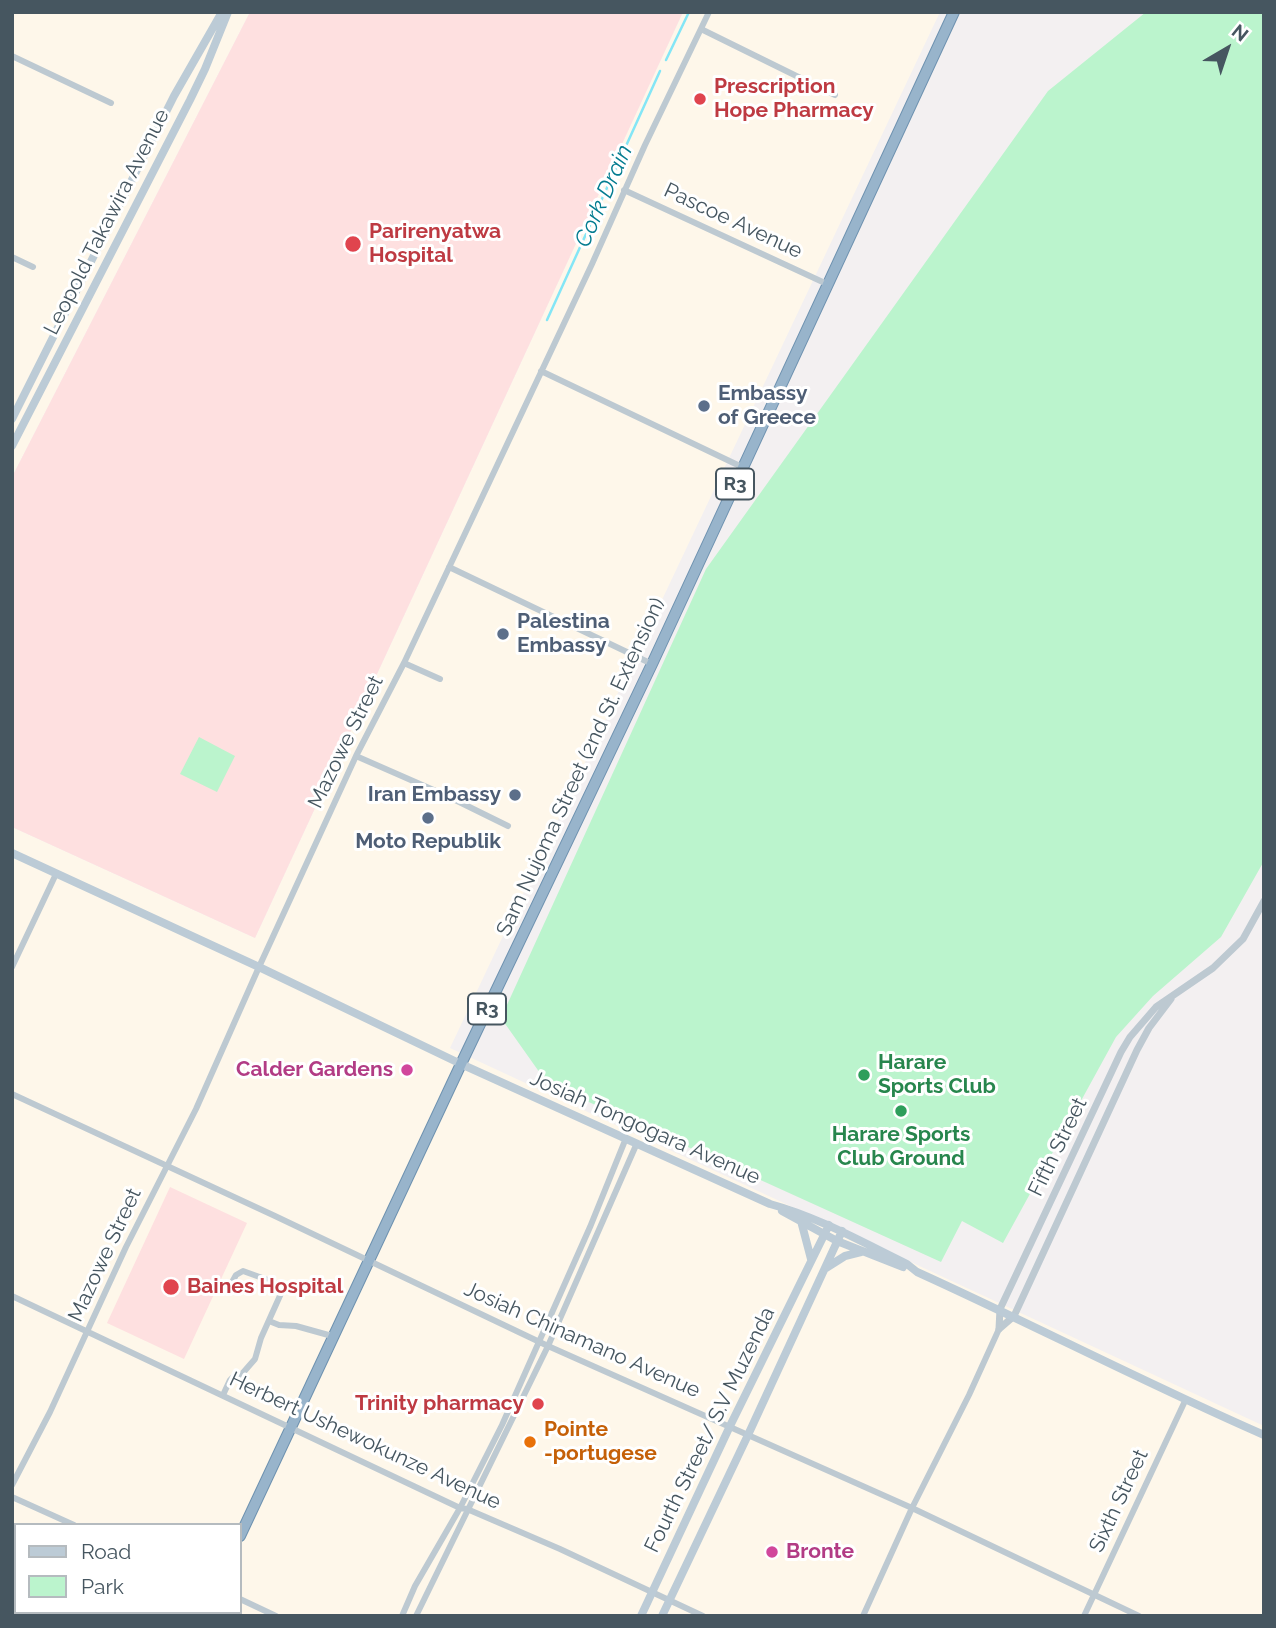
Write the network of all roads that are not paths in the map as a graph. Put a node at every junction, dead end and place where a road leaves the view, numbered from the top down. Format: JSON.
{"nodes":[{"id":1,"x":225,"y":12,"type":"edge"},
{"id":2,"x":709,"y":12,"type":"edge"},
{"id":3,"x":954,"y":12,"type":"edge"},
{"id":4,"x":701,"y":29,"type":"junction"},
{"id":5,"x":12,"y":56,"type":"edge"},
{"id":6,"x":835,"y":96,"type":"dead end"},
{"id":7,"x":111,"y":103,"type":"dead end"},
{"id":8,"x":624,"y":190,"type":"junction"},
{"id":9,"x":12,"y":257,"type":"edge"},
{"id":10,"x":33,"y":267,"type":"dead end"},
{"id":11,"x":827,"y":284,"type":"junction"},
{"id":12,"x":541,"y":371,"type":"junction"},
{"id":13,"x":12,"y":419,"type":"edge"},
{"id":14,"x":12,"y":446,"type":"edge"},
{"id":15,"x":742,"y":467,"type":"junction"},
{"id":16,"x":449,"y":567,"type":"junction"},
{"id":17,"x":404,"y":663,"type":"junction"},
{"id":18,"x":652,"y":664,"type":"junction"},
{"id":19,"x":440,"y":679,"type":"dead end"},
{"id":20,"x":356,"y":756,"type":"junction"},
{"id":21,"x":508,"y":826,"type":"dead end"},
{"id":22,"x":12,"y":853,"type":"edge"},
{"id":23,"x":56,"y":874,"type":"junction"},
{"id":24,"x":1264,"y":901,"type":"edge"},
{"id":25,"x":12,"y":967,"type":"edge"},
{"id":26,"x":259,"y":967,"type":"junction"},
{"id":27,"x":1172,"y":996,"type":"junction"},
{"id":28,"x":461,"y":1064,"type":"junction"},
{"id":29,"x":12,"y":1094,"type":"edge"},
{"id":30,"x":626,"y":1138,"type":"junction"},
{"id":31,"x":636,"y":1143,"type":"junction"},
{"id":32,"x":166,"y":1166,"type":"junction"},
{"id":33,"x":770,"y":1204,"type":"junction"},
{"id":34,"x":801,"y":1221,"type":"junction"},
{"id":35,"x":828,"y":1225,"type":"junction"},
{"id":36,"x":842,"y":1231,"type":"junction"},
{"id":37,"x":823,"y":1234,"type":"junction"},
{"id":38,"x":837,"y":1241,"type":"junction"},
{"id":39,"x":861,"y":1252,"type":"junction"},
{"id":40,"x":811,"y":1259,"type":"junction"},
{"id":41,"x":368,"y":1260,"type":"junction"},
{"id":42,"x":825,"y":1268,"type":"junction"},
{"id":43,"x":917,"y":1272,"type":"junction"},
{"id":44,"x":231,"y":1284,"type":"dead end"},
{"id":45,"x":12,"y":1296,"type":"edge"},
{"id":46,"x":1000,"y":1309,"type":"junction"},
{"id":47,"x":1014,"y":1316,"type":"junction"},
{"id":48,"x":269,"y":1321,"type":"junction"},
{"id":49,"x":999,"y":1329,"type":"junction"},
{"id":50,"x":88,"y":1332,"type":"junction"},
{"id":51,"x":332,"y":1336,"type":"junction"},
{"id":52,"x":539,"y":1342,"type":"junction"},
{"id":53,"x":548,"y":1346,"type":"junction"},
{"id":54,"x":223,"y":1395,"type":"junction"},
{"id":55,"x":1185,"y":1401,"type":"junction"},
{"id":56,"x":730,"y":1426,"type":"junction"},
{"id":57,"x":290,"y":1427,"type":"junction"},
{"id":58,"x":748,"y":1435,"type":"junction"},
{"id":59,"x":1264,"y":1435,"type":"edge"},
{"id":60,"x":12,"y":1485,"type":"edge"},
{"id":61,"x":12,"y":1497,"type":"edge"},
{"id":62,"x":463,"y":1508,"type":"junction"},
{"id":63,"x":912,"y":1508,"type":"junction"},
{"id":64,"x":70,"y":1523,"type":"edge"},
{"id":65,"x":242,"y":1532,"type":"edge"},
{"id":66,"x":652,"y":1591,"type":"junction"},
{"id":67,"x":1094,"y":1594,"type":"junction"},
{"id":68,"x":242,"y":1600,"type":"edge"},
{"id":69,"x":669,"y":1600,"type":"junction"},
{"id":70,"x":276,"y":1616,"type":"edge"},
{"id":71,"x":402,"y":1616,"type":"edge"},
{"id":72,"x":416,"y":1616,"type":"edge"},
{"id":73,"x":641,"y":1616,"type":"edge"},
{"id":74,"x":662,"y":1616,"type":"edge"},
{"id":75,"x":703,"y":1616,"type":"edge"},
{"id":76,"x":863,"y":1616,"type":"edge"},
{"id":77,"x":1084,"y":1616,"type":"edge"},
{"id":78,"x":1139,"y":1616,"type":"edge"}],
"edges":[{"from":1,"to":13,"type":"main road","name":"Leopold Takawira Avenue"},
{"from":1,"to":14,"type":"main road","name":"Leopold Takawira Avenue"},
{"from":2,"to":4,"type":"street","name":"Mazowe Street"},
{"from":3,"to":11,"type":"highway","name":"Sam Nujoma Street (2nd St. Extension)","number":"R3"},
{"from":4,"to":6,"type":"street"},
{"from":4,"to":8,"type":"street","name":"Mazowe Street"},
{"from":5,"to":7,"type":"street"},
{"from":8,"to":11,"type":"street","name":"Pascoe Avenue"},
{"from":8,"to":12,"type":"street","name":"Mazowe Street"},
{"from":9,"to":10,"type":"street"},
{"from":11,"to":15,"type":"highway","name":"Sam Nujoma Street (2nd St. Extension)","number":"R3"},
{"from":12,"to":15,"type":"street"},
{"from":12,"to":16,"type":"street","name":"Mazowe Street"},
{"from":15,"to":18,"type":"highway","name":"Sam Nujoma Street (2nd St. Extension)","number":"R3"},
{"from":16,"to":17,"type":"street","name":"Mazowe Street"},
{"from":16,"to":18,"type":"street"},
{"from":17,"to":19,"type":"street"},
{"from":17,"to":20,"type":"street","name":"Mazowe Street"},
{"from":18,"to":28,"type":"highway","name":"Sam Nujoma Street (2nd St. Extension)","number":"R3"},
{"from":20,"to":21,"type":"street"},
{"from":20,"to":26,"type":"street","name":"Mazowe Street"},
{"from":22,"to":23,"type":"main road","name":"Josiah Tongogara Avenue"},
{"from":23,"to":25,"type":"street"},
{"from":23,"to":26,"type":"main road","name":"Josiah Tongogara Avenue"},
{"from":24,"to":27,"type":"street","name":"Fifth Street"},
{"from":26,"to":28,"type":"main road","name":"Josiah Tongogara Avenue"},
{"from":26,"to":32,"type":"street","name":"Mazowe Street"},
{"from":27,"to":46,"type":"street","name":"Fifth Street"},
{"from":27,"to":47,"type":"street","name":"Fifth Street"},
{"from":28,"to":30,"type":"main road","name":"Josiah Tongogara Avenue"},
{"from":28,"to":41,"type":"highway","name":"Sam Nujoma Street (2nd St. Extension)","number":"R3"},
{"from":29,"to":32,"type":"street","name":"Josiah Chinamano Avenue"},
{"from":30,"to":31,"type":"main road","name":"Josiah Tongogara Avenue"},
{"from":30,"to":52,"type":"street"},
{"from":31,"to":33,"type":"main road","name":"Josiah Tongogara Avenue"},
{"from":31,"to":53,"type":"street"},
{"from":32,"to":41,"type":"street","name":"Josiah Chinamano Avenue"},
{"from":32,"to":50,"type":"street","name":"Mazowe Street"},
{"from":33,"to":34,"type":"main road"},
{"from":33,"to":35,"type":"main road","name":"Josiah Tongogara Avenue"},
{"from":34,"to":37,"type":"main road"},
{"from":34,"to":40,"type":"main road"},
{"from":35,"to":36,"type":"main road","name":"Josiah Tongogara Avenue"},
{"from":35,"to":37,"type":"main road","name":"Fourth Street/ S.V Muzenda"},
{"from":36,"to":38,"type":"main road"},
{"from":36,"to":43,"type":"main road","name":"Josiah Tongogara Avenue"},
{"from":37,"to":38,"type":"main road"},
{"from":37,"to":40,"type":"main road","name":"Fourth Street/ S.V Muzenda"},
{"from":38,"to":39,"type":"main road"},
{"from":38,"to":42,"type":"main road"},
{"from":39,"to":42,"type":"main road"},
{"from":39,"to":43,"type":"main road"},
{"from":40,"to":56,"type":"main road","name":"Fourth Street/ S.V Muzenda"},
{"from":41,"to":51,"type":"highway","name":"Sam Nujoma Street (2nd St. Extension)","number":"R3"},
{"from":41,"to":52,"type":"street","name":"Josiah Chinamano Avenue"},
{"from":42,"to":58,"type":"main road"},
{"from":43,"to":46,"type":"main road","name":"Josiah Tongogara Avenue"},
{"from":44,"to":48,"type":"street"},
{"from":45,"to":50,"type":"street","name":"Herbert Ushewokunze Avenue"},
{"from":46,"to":47,"type":"main road","name":"Josiah Tongogara Avenue"},
{"from":46,"to":49,"type":"street","name":"Fifth Street"},
{"from":47,"to":49,"type":"street","name":"Fifth Street"},
{"from":47,"to":55,"type":"main road","name":"Josiah Tongogara Avenue"},
{"from":48,"to":51,"type":"street"},
{"from":48,"to":54,"type":"street"},
{"from":49,"to":63,"type":"street","name":"Fifth Street"},
{"from":50,"to":54,"type":"street","name":"Herbert Ushewokunze Avenue"},
{"from":50,"to":60,"type":"street","name":"Mazowe Street"},
{"from":51,"to":57,"type":"highway","name":"Sam Nujoma Street (2nd St. Extension)","number":"R3"},
{"from":52,"to":53,"type":"street","name":"Josiah Chinamano Avenue"},
{"from":52,"to":62,"type":"street"},
{"from":53,"to":56,"type":"street","name":"Josiah Chinamano Avenue"},
{"from":53,"to":62,"type":"street"},
{"from":54,"to":57,"type":"street","name":"Herbert Ushewokunze Avenue"},
{"from":55,"to":59,"type":"main road","name":"Josiah Tongogara Avenue"},
{"from":55,"to":67,"type":"street","name":"Sixth Street"},
{"from":56,"to":58,"type":"street","name":"Josiah Chinamano Avenue"},
{"from":56,"to":66,"type":"main road","name":"Fourth Street/ S.V Muzenda"},
{"from":57,"to":62,"type":"street","name":"Herbert Ushewokunze Avenue"},
{"from":57,"to":65,"type":"highway","name":"Sam Nujoma Street (2nd St. Extension)","number":"R3"},
{"from":58,"to":63,"type":"street","name":"Josiah Chinamano Avenue"},
{"from":58,"to":69,"type":"main road"},
{"from":61,"to":64,"type":"street"},
{"from":62,"to":66,"type":"street","name":"Herbert Ushewokunze Avenue"},
{"from":62,"to":71,"type":"street"},
{"from":62,"to":72,"type":"street"},
{"from":63,"to":67,"type":"street","name":"Josiah Chinamano Avenue"},
{"from":63,"to":76,"type":"street","name":"Fifth Street"},
{"from":66,"to":69,"type":"street","name":"Herbert Ushewokunze Avenue"},
{"from":66,"to":73,"type":"main road","name":"Fourth Street/ S.V Muzenda"},
{"from":67,"to":77,"type":"street","name":"Sixth Street"},
{"from":67,"to":78,"type":"street","name":"Josiah Chinamano Avenue"},
{"from":68,"to":70,"type":"street"},
{"from":69,"to":74,"type":"main road"},
{"from":69,"to":75,"type":"street","name":"Herbert Ushewokunze Avenue"}]}
